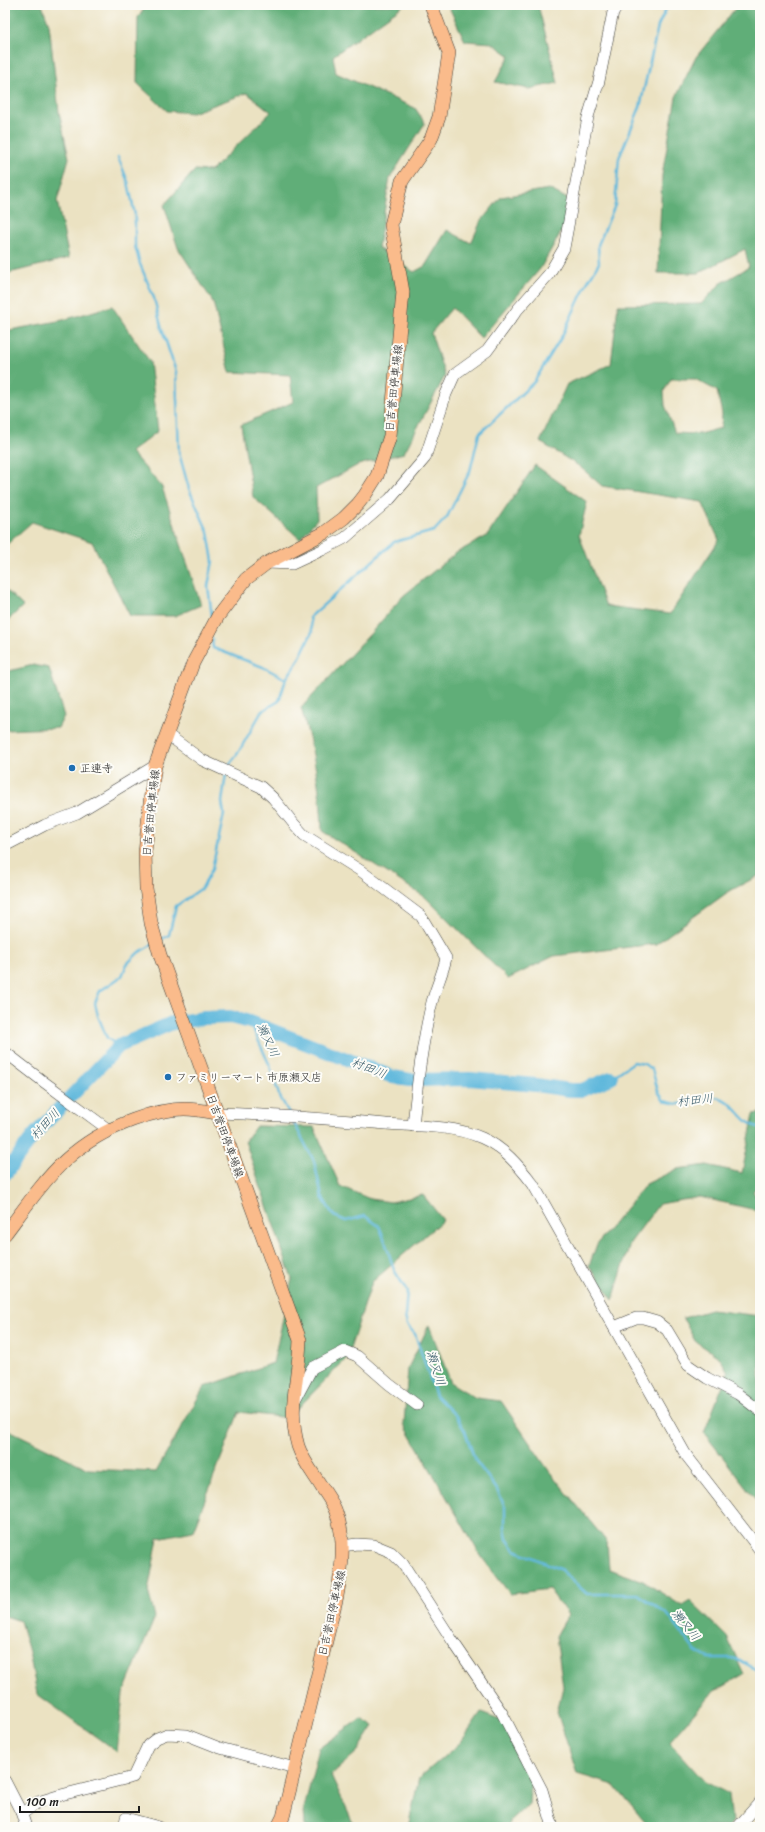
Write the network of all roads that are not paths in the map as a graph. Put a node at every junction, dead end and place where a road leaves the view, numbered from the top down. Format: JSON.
{"nodes":[{"id":1,"x":431,"y":5,"type":"edge"},
{"id":2,"x":618,"y":5,"type":"edge"},
{"id":3,"x":267,"y":563,"type":"junction"},
{"id":4,"x":168,"y":735,"type":"junction"},
{"id":5,"x":155,"y":766,"type":"junction"},
{"id":6,"x":5,"y":846,"type":"edge"},
{"id":7,"x":5,"y":1052,"type":"edge"},
{"id":8,"x":217,"y":1113,"type":"junction"},
{"id":9,"x":413,"y":1126,"type":"junction"},
{"id":10,"x":109,"y":1130,"type":"junction"},
{"id":11,"x":5,"y":1234,"type":"edge"},
{"id":12,"x":614,"y":1327,"type":"junction"},
{"id":13,"x":292,"y":1405,"type":"junction"},
{"id":14,"x":417,"y":1405,"type":"dead end"},
{"id":15,"x":760,"y":1411,"type":"edge"},
{"id":16,"x":342,"y":1546,"type":"junction"},
{"id":17,"x":760,"y":1550,"type":"edge"},
{"id":18,"x":295,"y":1768,"type":"junction"},
{"id":19,"x":5,"y":1781,"type":"edge"},
{"id":20,"x":760,"y":1802,"type":"edge"},
{"id":21,"x":21,"y":1812,"type":"junction"},
{"id":22,"x":26,"y":1827,"type":"edge"},
{"id":23,"x":124,"y":1827,"type":"edge"},
{"id":24,"x":159,"y":1827,"type":"edge"},
{"id":25,"x":278,"y":1827,"type":"edge"},
{"id":26,"x":553,"y":1827,"type":"edge"},
{"id":27,"x":738,"y":1827,"type":"edge"}],
"edges":[{"from":1,"to":3,"type":"main road","name":"日吉誉田停車場線"},
{"from":2,"to":3,"type":"street"},
{"from":3,"to":4,"type":"main road","name":"日吉誉田停車場線"},
{"from":4,"to":5,"type":"main road","name":"日吉誉田停車場線"},
{"from":4,"to":9,"type":"street"},
{"from":5,"to":6,"type":"street"},
{"from":5,"to":8,"type":"main road","name":"日吉誉田停車場線"},
{"from":7,"to":10,"type":"street"},
{"from":8,"to":9,"type":"street"},
{"from":8,"to":10,"type":"main road"},
{"from":8,"to":13,"type":"main road","name":"日吉誉田停車場線"},
{"from":9,"to":12,"type":"street"},
{"from":10,"to":11,"type":"main road"},
{"from":12,"to":15,"type":"street"},
{"from":12,"to":17,"type":"street"},
{"from":13,"to":14,"type":"street"},
{"from":13,"to":16,"type":"main road","name":"日吉誉田停車場線"},
{"from":16,"to":18,"type":"main road","name":"日吉誉田停車場線"},
{"from":16,"to":26,"type":"street"},
{"from":18,"to":21,"type":"street"},
{"from":18,"to":25,"type":"main road","name":"日吉誉田停車場線"},
{"from":19,"to":21,"type":"street"},
{"from":20,"to":27,"type":"street"},
{"from":21,"to":22,"type":"street"},
{"from":23,"to":24,"type":"street"}]}
